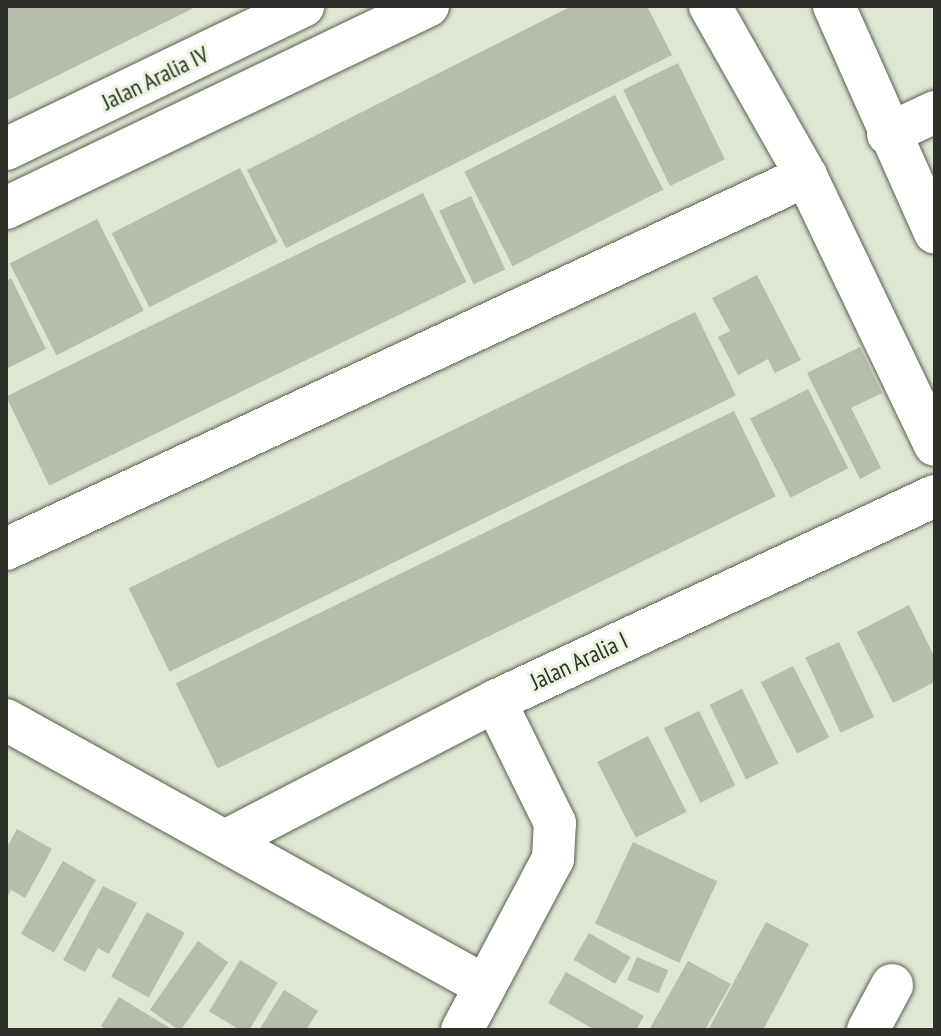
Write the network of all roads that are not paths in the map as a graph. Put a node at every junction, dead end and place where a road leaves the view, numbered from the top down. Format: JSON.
{"nodes":[{"id":1,"x":303,"y":6,"type":"edge"},
{"id":2,"x":428,"y":6,"type":"edge"},
{"id":3,"x":710,"y":6,"type":"edge"},
{"id":4,"x":834,"y":6,"type":"edge"},
{"id":5,"x":935,"y":112,"type":"edge"},
{"id":6,"x":888,"y":134,"type":"junction"},
{"id":7,"x":6,"y":149,"type":"edge"},
{"id":8,"x":806,"y":176,"type":"junction"},
{"id":9,"x":6,"y":208,"type":"edge"},
{"id":10,"x":935,"y":233,"type":"edge"},
{"id":11,"x":935,"y":445,"type":"edge"},
{"id":12,"x":935,"y":496,"type":"edge"},
{"id":13,"x":6,"y":549,"type":"edge"},
{"id":14,"x":495,"y":701,"type":"junction"},
{"id":15,"x":6,"y":720,"type":"edge"},
{"id":16,"x":229,"y":839,"type":"junction"},
{"id":17,"x":892,"y":985,"type":"dead end"},
{"id":18,"x":485,"y":986,"type":"junction"},
{"id":19,"x":462,"y":1030,"type":"edge"},
{"id":20,"x":868,"y":1030,"type":"edge"}],
"edges":[{"from":1,"to":7,"type":"street","name":"Jalan Aralia IV"},
{"from":2,"to":9,"type":"street"},
{"from":3,"to":8,"type":"street"},
{"from":4,"to":6,"type":"street"},
{"from":5,"to":6,"type":"street"},
{"from":6,"to":10,"type":"street"},
{"from":8,"to":11,"type":"street"},
{"from":8,"to":13,"type":"street"},
{"from":12,"to":14,"type":"street","name":"Jalan Aralia I"},
{"from":14,"to":16,"type":"street","name":"Jalan Aralia I"},
{"from":14,"to":18,"type":"street"},
{"from":15,"to":16,"type":"street"},
{"from":16,"to":18,"type":"street"},
{"from":17,"to":20,"type":"street"},
{"from":18,"to":19,"type":"street"}]}
